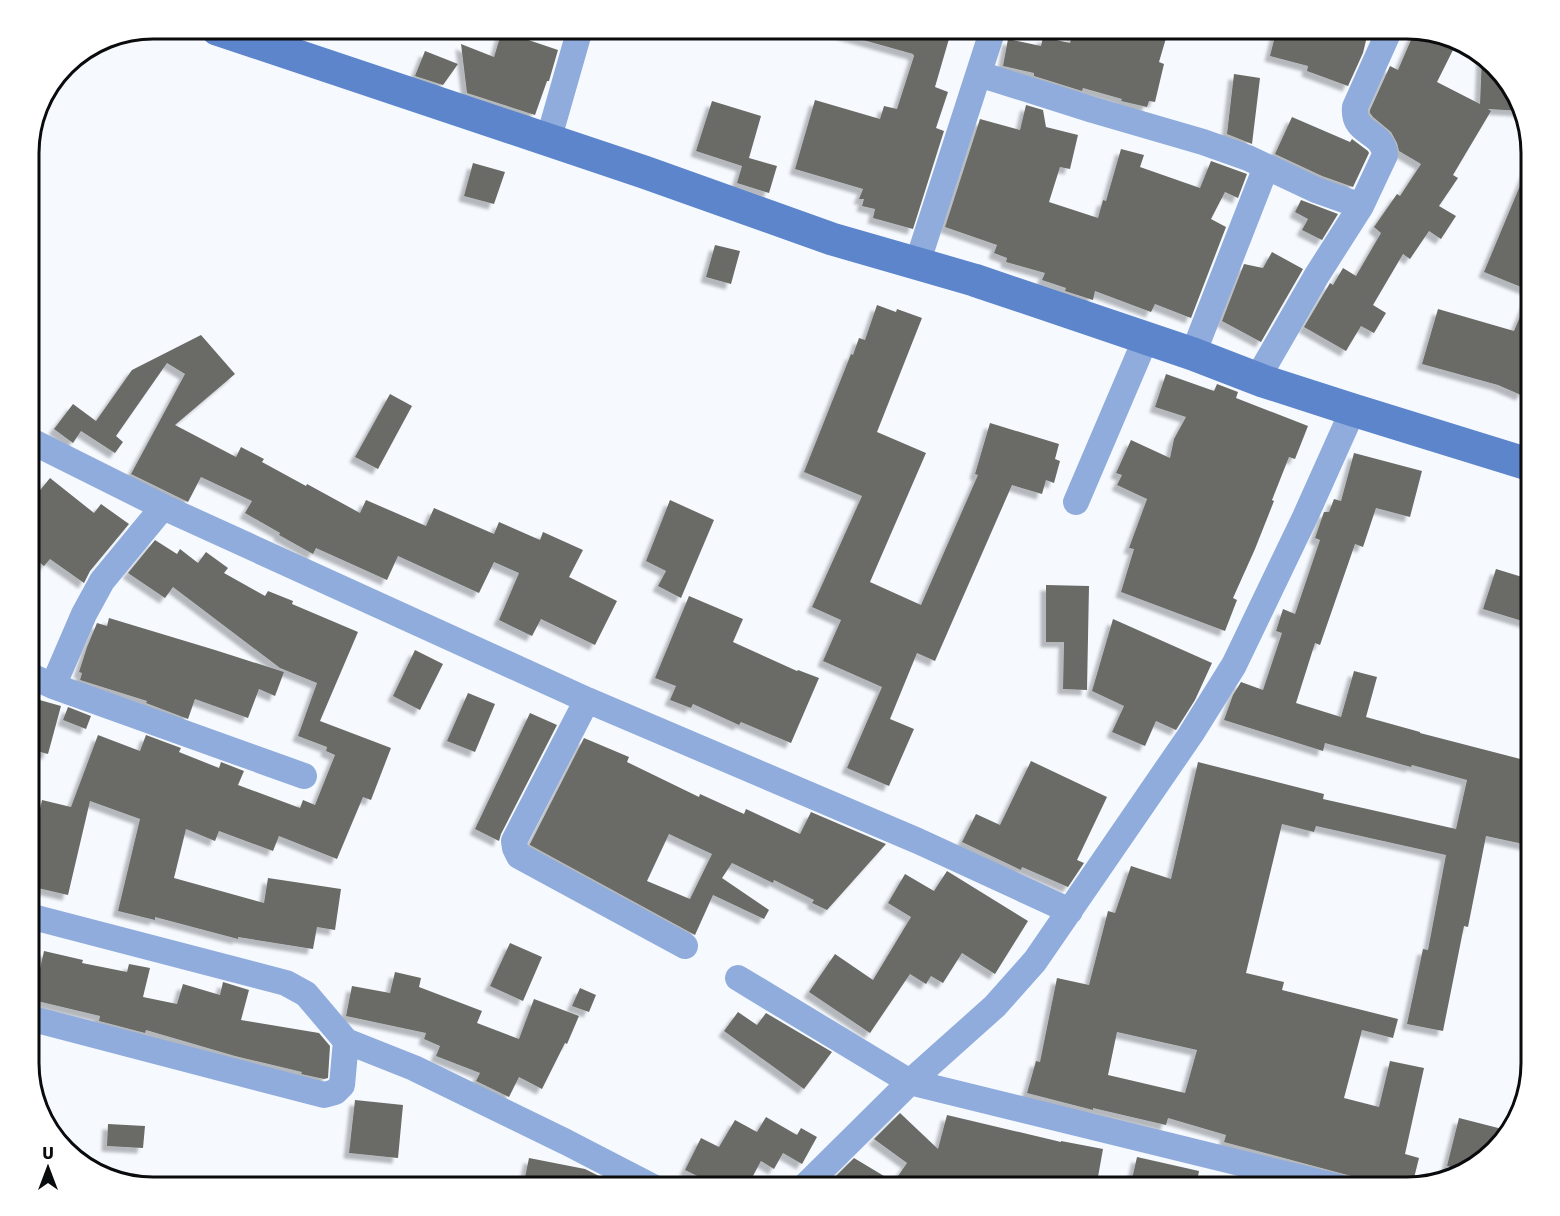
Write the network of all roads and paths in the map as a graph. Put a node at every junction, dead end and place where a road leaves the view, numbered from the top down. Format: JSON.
{"nodes":[{"id":1,"x":251,"y":39,"type":"edge"},
{"id":2,"x":577,"y":39,"type":"edge"},
{"id":3,"x":990,"y":39,"type":"edge"},
{"id":4,"x":1385,"y":39,"type":"edge"},
{"id":5,"x":979,"y":74,"type":"junction"},
{"id":6,"x":548,"y":141,"type":"junction"},
{"id":7,"x":1266,"y":167,"type":"junction"},
{"id":8,"x":1361,"y":206,"type":"junction"},
{"id":9,"x":917,"y":264,"type":"junction"},
{"id":10,"x":1146,"y":338,"type":"junction"},
{"id":11,"x":1193,"y":354,"type":"junction"},
{"id":12,"x":1257,"y":379,"type":"junction"},
{"id":13,"x":1353,"y":410,"type":"junction"},
{"id":14,"x":39,"y":445,"type":"edge"},
{"id":15,"x":1521,"y":462,"type":"edge"},
{"id":16,"x":1076,"y":502,"type":"dead end"},
{"id":17,"x":163,"y":507,"type":"junction"},
{"id":18,"x":39,"y":680,"type":"edge"},
{"id":19,"x":53,"y":686,"type":"junction"},
{"id":20,"x":587,"y":700,"type":"junction"},
{"id":21,"x":304,"y":776,"type":"dead end"},
{"id":22,"x":1070,"y":911,"type":"junction"},
{"id":23,"x":39,"y":919,"type":"edge"},
{"id":24,"x":685,"y":946,"type":"dead end"},
{"id":25,"x":738,"y":978,"type":"dead end"},
{"id":26,"x":39,"y":1021,"type":"edge"},
{"id":27,"x":346,"y":1041,"type":"junction"},
{"id":28,"x":910,"y":1082,"type":"junction"},
{"id":29,"x":632,"y":1177,"type":"edge"},
{"id":30,"x":815,"y":1177,"type":"edge"},
{"id":31,"x":1294,"y":1177,"type":"edge"}],
"edges":[{"from":1,"to":6,"type":"street"},
{"from":2,"to":6,"type":"street"},
{"from":3,"to":5,"type":"street"},
{"from":4,"to":8,"type":"street"},
{"from":5,"to":7,"type":"street"},
{"from":5,"to":9,"type":"street"},
{"from":6,"to":9,"type":"street"},
{"from":7,"to":8,"type":"street"},
{"from":7,"to":11,"type":"street"},
{"from":8,"to":12,"type":"street"},
{"from":9,"to":10,"type":"street"},
{"from":10,"to":11,"type":"street"},
{"from":10,"to":16,"type":"street"},
{"from":11,"to":12,"type":"street"},
{"from":12,"to":13,"type":"street"},
{"from":13,"to":15,"type":"street"},
{"from":13,"to":22,"type":"street"},
{"from":14,"to":17,"type":"street"},
{"from":17,"to":19,"type":"street"},
{"from":17,"to":20,"type":"street"},
{"from":18,"to":19,"type":"street"},
{"from":19,"to":21,"type":"street"},
{"from":20,"to":22,"type":"street"},
{"from":20,"to":24,"type":"street"},
{"from":22,"to":28,"type":"street"},
{"from":23,"to":27,"type":"street"},
{"from":25,"to":28,"type":"street"},
{"from":26,"to":27,"type":"street"},
{"from":27,"to":29,"type":"street"},
{"from":28,"to":30,"type":"street"},
{"from":28,"to":31,"type":"street"}]}
